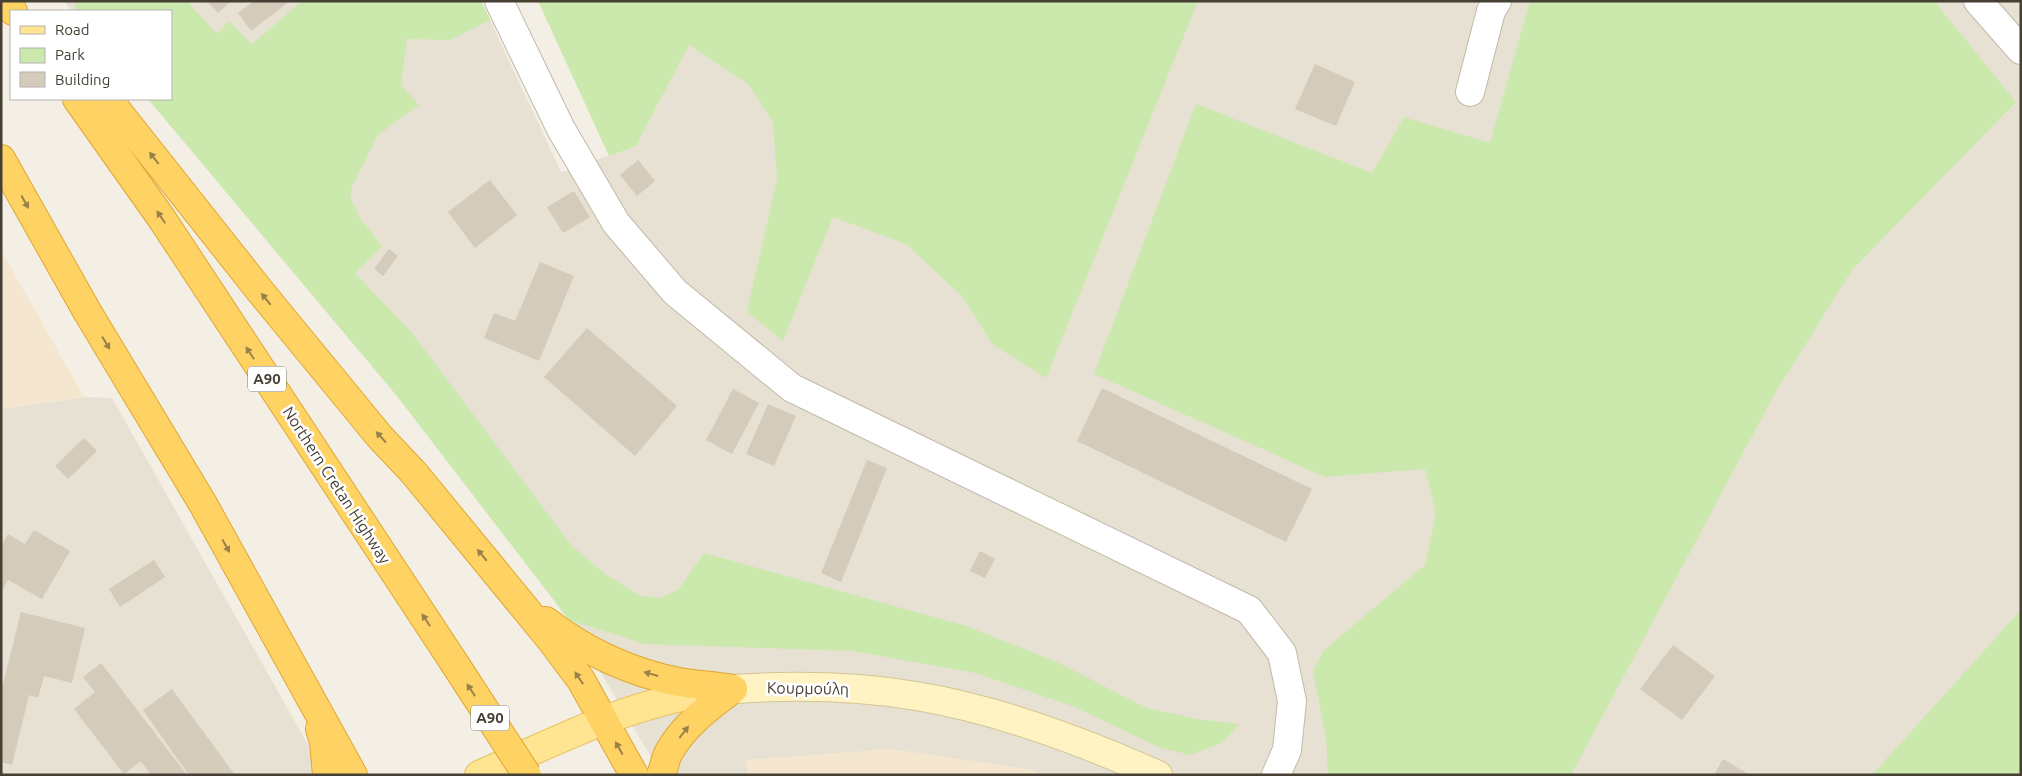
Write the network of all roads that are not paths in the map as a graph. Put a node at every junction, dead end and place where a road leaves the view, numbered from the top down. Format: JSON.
{"nodes":[{"id":1,"x":500,"y":1,"type":"edge"},
{"id":2,"x":1497,"y":1,"type":"edge"},
{"id":3,"x":1978,"y":1,"type":"edge"},
{"id":4,"x":2021,"y":50,"type":"edge"},
{"id":5,"x":1470,"y":92,"type":"dead end"},
{"id":6,"x":79,"y":100,"type":"edge"},
{"id":7,"x":109,"y":100,"type":"edge"},
{"id":8,"x":1,"y":159,"type":"edge"},
{"id":9,"x":513,"y":592,"type":"junction"},
{"id":10,"x":733,"y":689,"type":"junction"},
{"id":11,"x":311,"y":699,"type":"junction"},
{"id":12,"x":603,"y":720,"type":"junction"},
{"id":13,"x":1150,"y":771,"type":"edge"},
{"id":14,"x":326,"y":775,"type":"edge"},
{"id":15,"x":353,"y":775,"type":"edge"},
{"id":16,"x":479,"y":775,"type":"edge"},
{"id":17,"x":527,"y":775,"type":"edge"},
{"id":18,"x":634,"y":775,"type":"edge"},
{"id":19,"x":661,"y":775,"type":"edge"},
{"id":20,"x":1276,"y":775,"type":"edge"}],
"edges":[{"from":1,"to":20,"type":"street"},
{"from":2,"to":5,"type":"street"},
{"from":3,"to":4,"type":"street"},
{"from":17,"to":6,"type":"highway","name":"Northern Cretan Highway","number":"Α90","one_way":true,"bridge":true},
{"from":9,"to":7,"type":"highway","one_way":true},
{"from":8,"to":11,"type":"highway","one_way":true},
{"from":10,"to":9,"type":"highway","one_way":true},
{"from":12,"to":9,"type":"highway","one_way":true},
{"from":10,"to":12,"type":"main road","name":"Κουρμούλη"},
{"from":10,"to":13,"type":"main road","name":"Κουρμούλη"},
{"from":19,"to":10,"type":"highway","one_way":true},
{"from":11,"to":14,"type":"highway"},
{"from":11,"to":15,"type":"highway"},
{"from":12,"to":16,"type":"main road","name":"Κουρμούλη"},
{"from":18,"to":12,"type":"highway","one_way":true}]}
